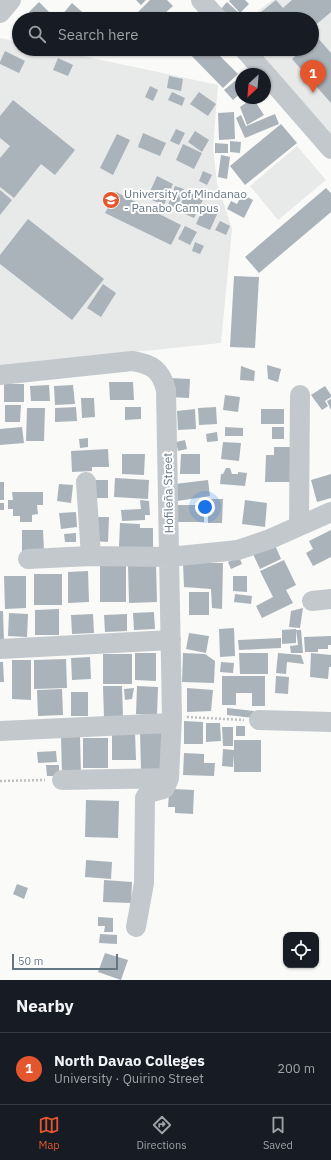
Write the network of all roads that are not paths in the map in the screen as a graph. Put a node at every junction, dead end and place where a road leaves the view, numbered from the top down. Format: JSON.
{"nodes":[{"id":1,"x":12,"y":0,"type":"edge"},
{"id":2,"x":201,"y":0,"type":"edge"},
{"id":3,"x":212,"y":12,"type":"edge"},
{"id":4,"x":0,"y":13,"type":"edge"},
{"id":5,"x":250,"y":56,"type":"edge"},
{"id":6,"x":331,"y":149,"type":"edge"},
{"id":7,"x":0,"y":375,"type":"edge"},
{"id":8,"x":300,"y":396,"type":"dead end"},
{"id":9,"x":86,"y":482,"type":"dead end"},
{"id":10,"x":331,"y":512,"type":"edge"},
{"id":11,"x":299,"y":526,"type":"junction"},
{"id":12,"x":91,"y":556,"type":"junction"},
{"id":13,"x":169,"y":557,"type":"junction"},
{"id":14,"x":28,"y":559,"type":"dead end"},
{"id":15,"x":171,"y":640,"type":"junction"},
{"id":16,"x":0,"y":649,"type":"edge"},
{"id":17,"x":172,"y":720,"type":"junction"},
{"id":18,"x":259,"y":720,"type":"road end"},
{"id":19,"x":331,"y":722,"type":"edge"},
{"id":20,"x":0,"y":731,"type":"edge"},
{"id":21,"x":169,"y":778,"type":"junction"},
{"id":22,"x":62,"y":780,"type":"road end"},
{"id":23,"x":136,"y":927,"type":"dead end"}],
"edges":[{"from":1,"to":4,"type":"street"},
{"from":2,"to":3,"type":"street"},
{"from":5,"to":6,"type":"street"},
{"from":7,"to":13,"type":"street","name":"Hofileña Street"},
{"from":8,"to":11,"type":"street"},
{"from":9,"to":12,"type":"street"},
{"from":10,"to":11,"type":"street"},
{"from":11,"to":13,"type":"street"},
{"from":12,"to":13,"type":"street"},
{"from":12,"to":14,"type":"street"},
{"from":13,"to":15,"type":"street","name":"Hofileña Street"},
{"from":15,"to":16,"type":"street"},
{"from":15,"to":17,"type":"street","name":"Hofileña Street"},
{"from":17,"to":20,"type":"street"},
{"from":17,"to":21,"type":"street","name":"Hofileña Street"},
{"from":18,"to":19,"type":"street"},
{"from":21,"to":22,"type":"street"},
{"from":21,"to":23,"type":"street"}]}
